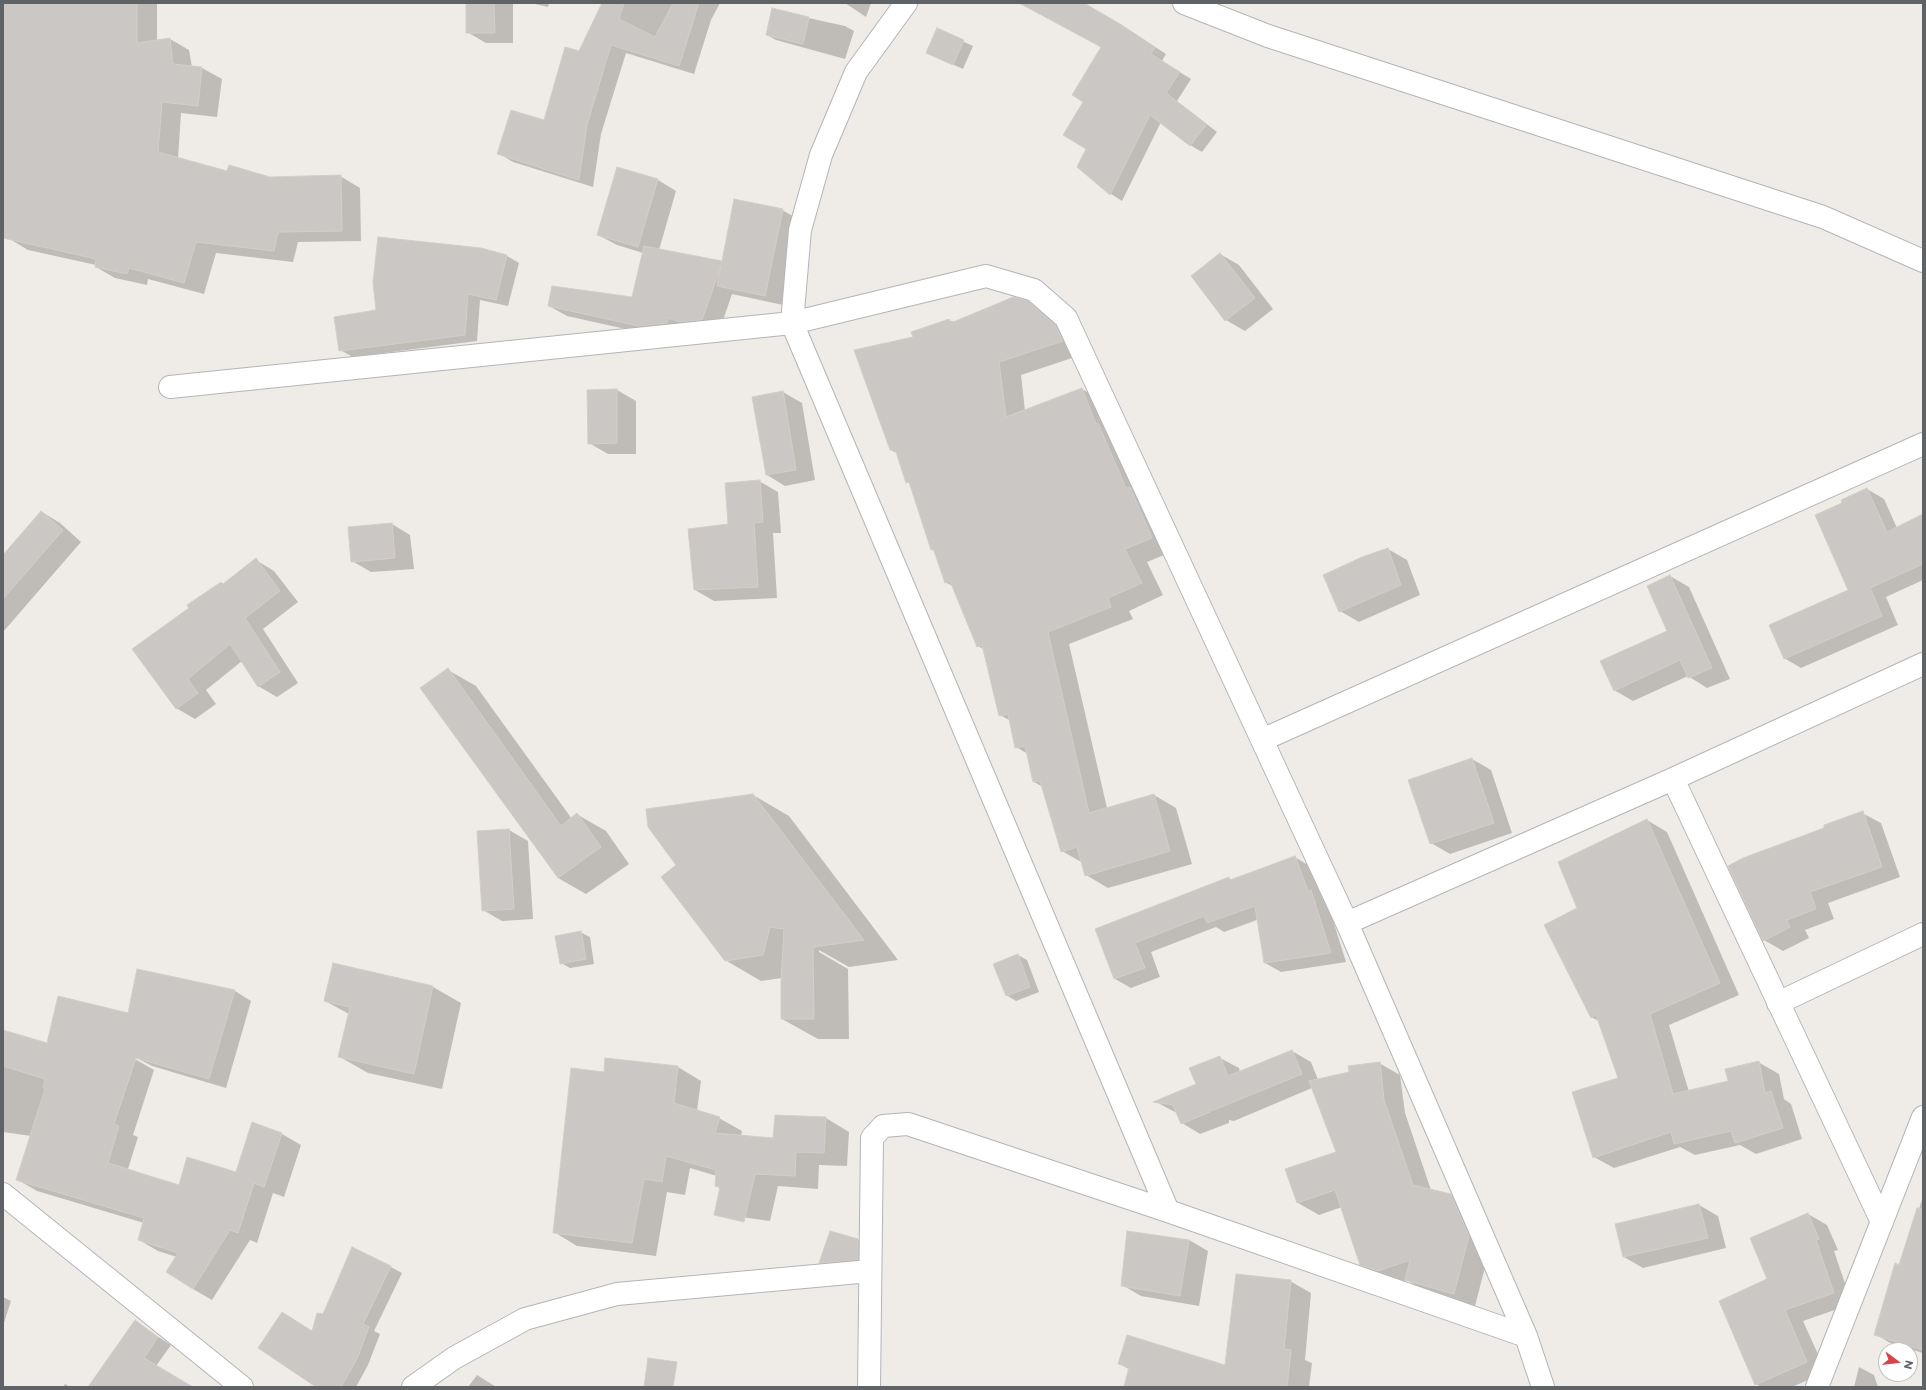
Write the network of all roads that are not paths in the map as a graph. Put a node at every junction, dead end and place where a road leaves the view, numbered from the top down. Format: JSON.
{"nodes":[{"id":1,"x":906,"y":3,"type":"edge"},
{"id":2,"x":1184,"y":3,"type":"edge"},
{"id":3,"x":1923,"y":261,"type":"edge"},
{"id":4,"x":792,"y":323,"type":"junction"},
{"id":5,"x":170,"y":386,"type":"dead end"},
{"id":6,"x":1923,"y":444,"type":"edge"},
{"id":7,"x":1923,"y":664,"type":"edge"},
{"id":8,"x":1262,"y":740,"type":"junction"},
{"id":9,"x":1672,"y":779,"type":"junction"},
{"id":10,"x":1346,"y":924,"type":"junction"},
{"id":11,"x":1923,"y":934,"type":"edge"},
{"id":12,"x":1778,"y":1003,"type":"junction"},
{"id":13,"x":1923,"y":1117,"type":"edge"},
{"id":14,"x":3,"y":1194,"type":"edge"},
{"id":15,"x":1168,"y":1210,"type":"junction"},
{"id":16,"x":1882,"y":1222,"type":"junction"},
{"id":17,"x":870,"y":1271,"type":"junction"},
{"id":18,"x":1526,"y":1336,"type":"junction"},
{"id":19,"x":242,"y":1387,"type":"edge"},
{"id":20,"x":413,"y":1387,"type":"edge"},
{"id":21,"x":869,"y":1387,"type":"edge"},
{"id":22,"x":1543,"y":1387,"type":"edge"},
{"id":23,"x":1817,"y":1387,"type":"edge"}],
"edges":[{"from":1,"to":4,"type":"street"},
{"from":2,"to":3,"type":"street"},
{"from":4,"to":5,"type":"street"},
{"from":4,"to":8,"type":"street"},
{"from":4,"to":15,"type":"street"},
{"from":6,"to":8,"type":"street"},
{"from":7,"to":9,"type":"street"},
{"from":8,"to":10,"type":"street"},
{"from":9,"to":10,"type":"street"},
{"from":9,"to":12,"type":"street"},
{"from":10,"to":18,"type":"street"},
{"from":11,"to":12,"type":"street"},
{"from":12,"to":16,"type":"street"},
{"from":13,"to":16,"type":"street"},
{"from":14,"to":19,"type":"street"},
{"from":15,"to":17,"type":"street"},
{"from":15,"to":18,"type":"street"},
{"from":16,"to":23,"type":"street"},
{"from":17,"to":20,"type":"street"},
{"from":17,"to":21,"type":"street"},
{"from":18,"to":22,"type":"street"}]}
